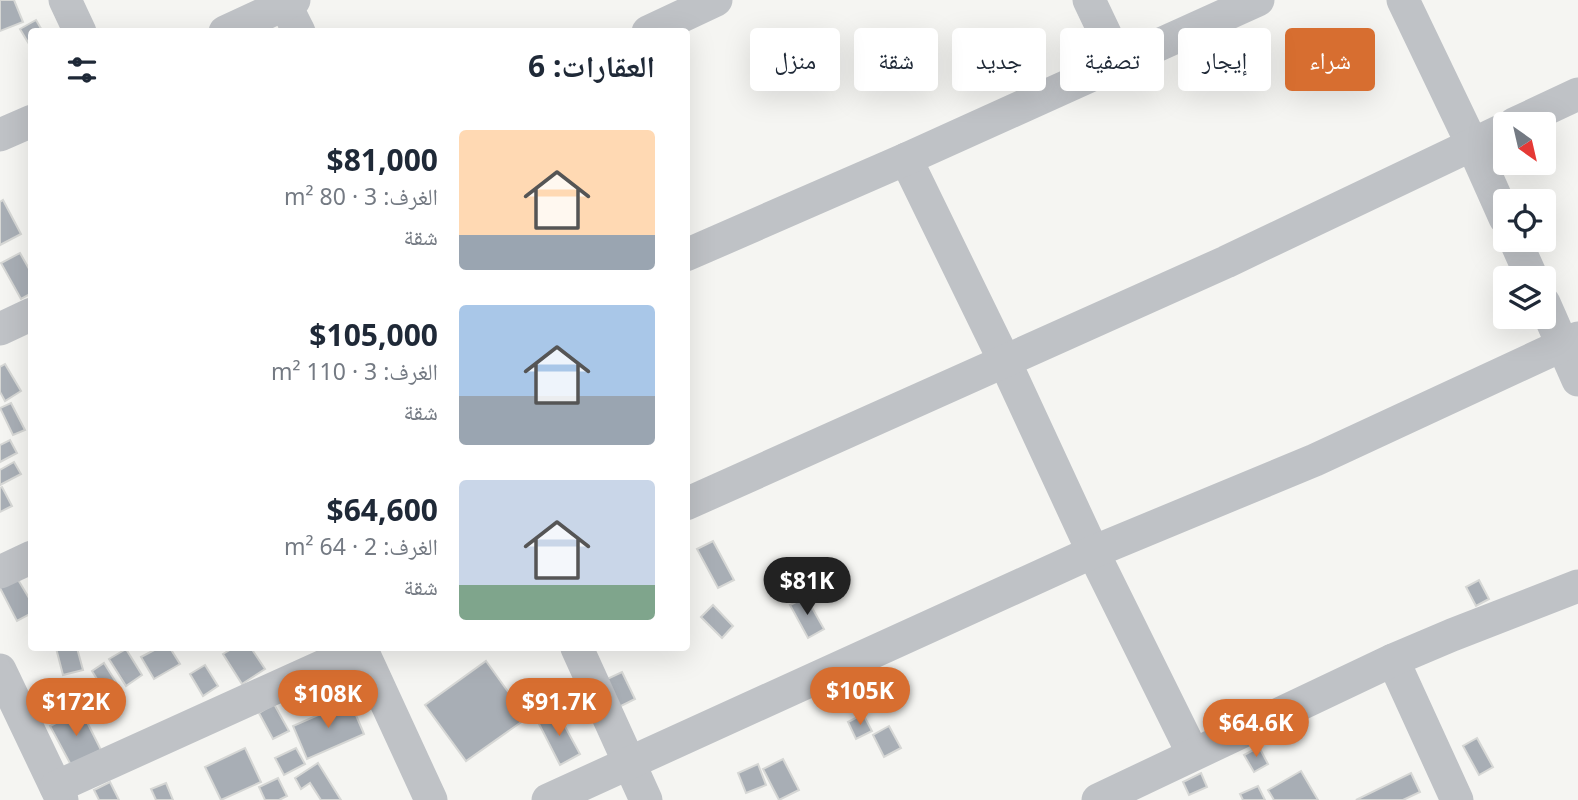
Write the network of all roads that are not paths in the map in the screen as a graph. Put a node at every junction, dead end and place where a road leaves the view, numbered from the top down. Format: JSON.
{"nodes":[{"id":1,"x":65,"y":0,"type":"edge"},
{"id":2,"x":716,"y":0,"type":"edge"},
{"id":3,"x":1088,"y":0,"type":"edge"},
{"id":4,"x":1258,"y":0,"type":"edge"},
{"id":5,"x":1403,"y":0,"type":"edge"},
{"id":6,"x":293,"y":12,"type":"edge"},
{"id":7,"x":78,"y":28,"type":"edge"},
{"id":8,"x":239,"y":28,"type":"edge"},
{"id":9,"x":656,"y":28,"type":"edge"},
{"id":10,"x":1102,"y":28,"type":"edge"},
{"id":11,"x":1164,"y":43,"type":"edge"},
{"id":12,"x":1060,"y":90,"type":"edge"},
{"id":13,"x":1578,"y":94,"type":"edge"},
{"id":14,"x":1540,"y":112,"type":"edge"},
{"id":15,"x":28,"y":123,"type":"edge"},
{"id":16,"x":1493,"y":134,"type":"edge"},
{"id":17,"x":0,"y":135,"type":"edge"},
{"id":18,"x":1472,"y":144,"type":"junction"},
{"id":19,"x":906,"y":159,"type":"junction"},
{"id":20,"x":1493,"y":191,"type":"edge"},
{"id":21,"x":690,"y":247,"type":"edge"},
{"id":22,"x":28,"y":316,"type":"edge"},
{"id":23,"x":1556,"y":321,"type":"edge"},
{"id":24,"x":0,"y":329,"type":"edge"},
{"id":25,"x":1570,"y":342,"type":"edge"},
{"id":26,"x":1004,"y":362,"type":"junction"},
{"id":27,"x":1578,"y":380,"type":"edge"},
{"id":28,"x":690,"y":502,"type":"edge"},
{"id":29,"x":1093,"y":552,"type":"junction"},
{"id":30,"x":28,"y":559,"type":"edge"},
{"id":31,"x":0,"y":572,"type":"edge"},
{"id":32,"x":1575,"y":594,"type":"edge"},
{"id":33,"x":356,"y":651,"type":"edge"},
{"id":34,"x":363,"y":651,"type":"edge"},
{"id":35,"x":578,"y":651,"type":"edge"},
{"id":36,"x":1393,"y":660,"type":"junction"},
{"id":37,"x":0,"y":670,"type":"edge"},
{"id":38,"x":1193,"y":754,"type":"junction"},
{"id":39,"x":628,"y":763,"type":"junction"},
{"id":40,"x":59,"y":794,"type":"edge"},
{"id":41,"x":430,"y":800,"type":"edge"},
{"id":42,"x":548,"y":800,"type":"edge"},
{"id":43,"x":646,"y":800,"type":"edge"},
{"id":44,"x":1098,"y":800,"type":"edge"},
{"id":45,"x":1457,"y":800,"type":"edge"}],
"edges":[{"from":1,"to":7,"type":"street"},
{"from":2,"to":9,"type":"street"},
{"from":3,"to":10,"type":"street"},
{"from":4,"to":11,"type":"street"},
{"from":5,"to":18,"type":"street"},
{"from":6,"to":8,"type":"street"},
{"from":12,"to":19,"type":"street"},
{"from":13,"to":14,"type":"street"},
{"from":15,"to":17,"type":"street"},
{"from":16,"to":18,"type":"street"},
{"from":18,"to":20,"type":"street"},
{"from":18,"to":26,"type":"street"},
{"from":19,"to":21,"type":"street"},
{"from":19,"to":26,"type":"street"},
{"from":22,"to":24,"type":"street"},
{"from":23,"to":25,"type":"street"},
{"from":25,"to":27,"type":"street"},
{"from":25,"to":29,"type":"street"},
{"from":26,"to":28,"type":"street"},
{"from":26,"to":29,"type":"street"},
{"from":29,"to":38,"type":"street"},
{"from":29,"to":39,"type":"street"},
{"from":30,"to":31,"type":"street"},
{"from":32,"to":36,"type":"street"},
{"from":33,"to":40,"type":"street"},
{"from":34,"to":41,"type":"street"},
{"from":35,"to":39,"type":"street"},
{"from":36,"to":38,"type":"street"},
{"from":36,"to":45,"type":"street"},
{"from":37,"to":40,"type":"street"},
{"from":38,"to":44,"type":"street"},
{"from":39,"to":42,"type":"street"},
{"from":39,"to":43,"type":"street"}]}
